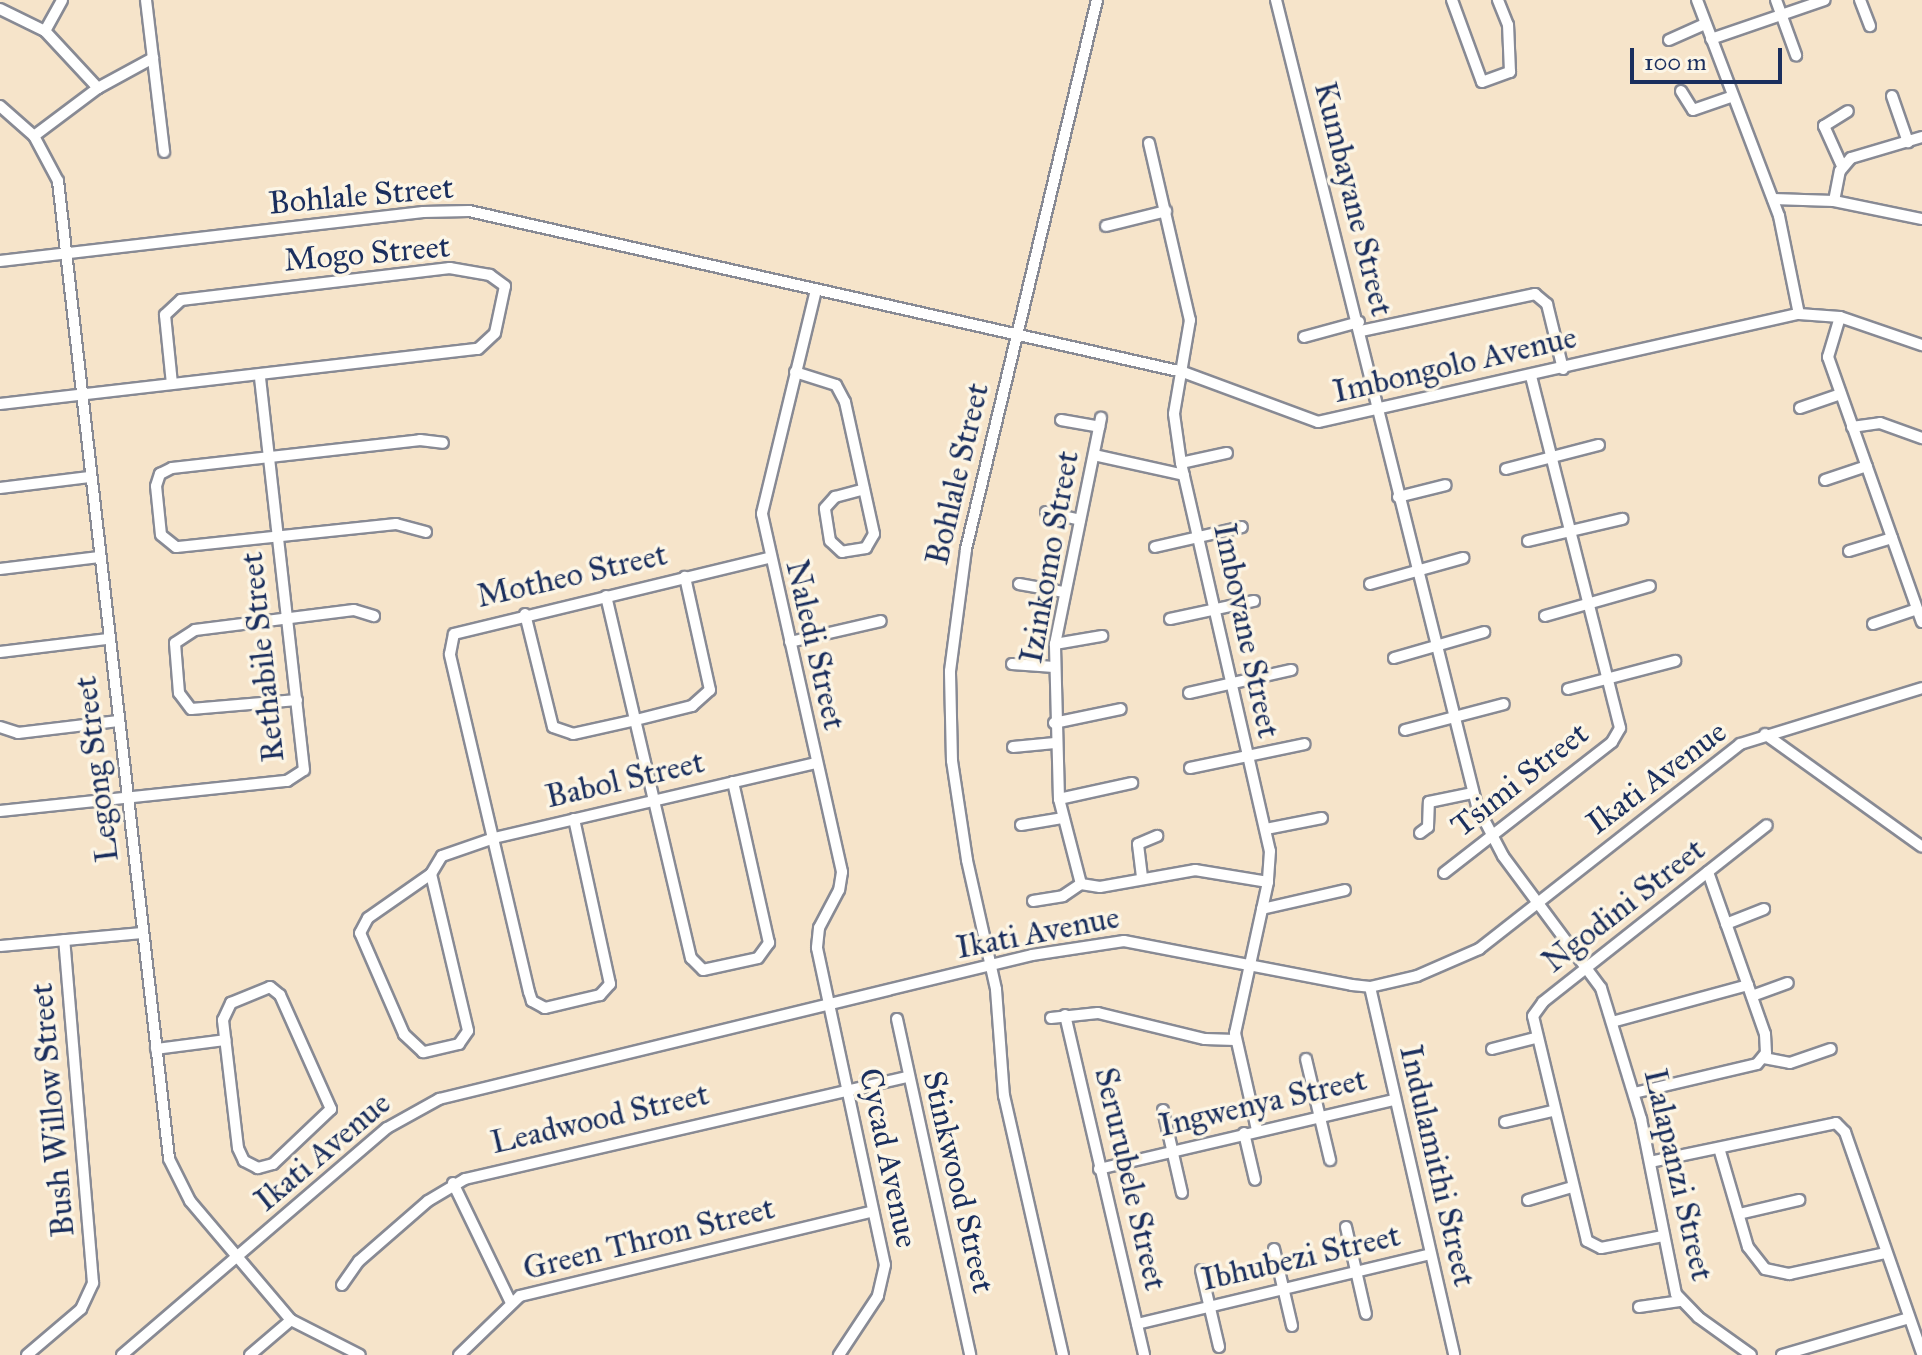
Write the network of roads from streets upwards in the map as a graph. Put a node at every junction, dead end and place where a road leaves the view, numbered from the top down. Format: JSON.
{"nodes":[{"id":1,"x":62,"y":0,"type":"edge"},
{"id":2,"x":146,"y":0,"type":"edge"},
{"id":3,"x":1097,"y":0,"type":"edge"},
{"id":4,"x":1452,"y":0,"type":"edge"},
{"id":5,"x":1498,"y":0,"type":"edge"},
{"id":6,"x":1697,"y":0,"type":"edge"},
{"id":7,"x":1776,"y":0,"type":"edge"},
{"id":8,"x":1825,"y":0,"type":"edge"},
{"id":9,"x":1860,"y":0,"type":"edge"},
{"id":10,"x":1280,"y":1,"type":"edge"},
{"id":11,"x":0,"y":9,"type":"edge"},
{"id":12,"x":1782,"y":15,"type":"junction"},
{"id":13,"x":1705,"y":24,"type":"junction"},
{"id":14,"x":1870,"y":26,"type":"dead end"},
{"id":15,"x":45,"y":31,"type":"junction"},
{"id":16,"x":1711,"y":39,"type":"junction"},
{"id":17,"x":1669,"y":40,"type":"dead end"},
{"id":18,"x":1796,"y":55,"type":"dead end"},
{"id":19,"x":153,"y":58,"type":"junction"},
{"id":20,"x":98,"y":88,"type":"junction"},
{"id":21,"x":1681,"y":91,"type":"dead end"},
{"id":22,"x":1892,"y":96,"type":"dead end"},
{"id":23,"x":1730,"y":97,"type":"junction"},
{"id":24,"x":0,"y":106,"type":"edge"},
{"id":25,"x":1848,"y":111,"type":"dead end"},
{"id":26,"x":34,"y":136,"type":"junction"},
{"id":27,"x":1922,"y":137,"type":"edge"},
{"id":28,"x":1908,"y":142,"type":"junction"},
{"id":29,"x":1149,"y":143,"type":"dead end"},
{"id":30,"x":164,"y":152,"type":"dead end"},
{"id":31,"x":1842,"y":166,"type":"junction"},
{"id":32,"x":1773,"y":199,"type":"junction"},
{"id":33,"x":1834,"y":201,"type":"junction"},
{"id":34,"x":1166,"y":211,"type":"junction"},
{"id":35,"x":1922,"y":219,"type":"edge"},
{"id":36,"x":1106,"y":226,"type":"dead end"},
{"id":37,"x":65,"y":253,"type":"junction"},
{"id":38,"x":0,"y":261,"type":"edge"},
{"id":39,"x":816,"y":290,"type":"junction"},
{"id":40,"x":1799,"y":314,"type":"junction"},
{"id":41,"x":1840,"y":317,"type":"junction"},
{"id":42,"x":1360,"y":326,"type":"junction"},
{"id":43,"x":1017,"y":337,"type":"junction"},
{"id":44,"x":1304,"y":337,"type":"dead end"},
{"id":45,"x":1922,"y":345,"type":"edge"},
{"id":46,"x":1563,"y":369,"type":"junction"},
{"id":47,"x":795,"y":372,"type":"junction"},
{"id":48,"x":1183,"y":372,"type":"junction"},
{"id":49,"x":260,"y":375,"type":"junction"},
{"id":50,"x":1531,"y":376,"type":"junction"},
{"id":51,"x":172,"y":384,"type":"junction"},
{"id":52,"x":1841,"y":394,"type":"junction"},
{"id":53,"x":80,"y":395,"type":"junction"},
{"id":54,"x":0,"y":404,"type":"edge"},
{"id":55,"x":1800,"y":408,"type":"dead end"},
{"id":56,"x":1376,"y":411,"type":"junction"},
{"id":57,"x":1061,"y":420,"type":"dead end"},
{"id":58,"x":1852,"y":427,"type":"junction"},
{"id":59,"x":1922,"y":438,"type":"edge"},
{"id":60,"x":443,"y":443,"type":"dead end"},
{"id":61,"x":1599,"y":445,"type":"dead end"},
{"id":62,"x":1227,"y":453,"type":"dead end"},
{"id":63,"x":1094,"y":455,"type":"junction"},
{"id":64,"x":269,"y":456,"type":"junction"},
{"id":65,"x":1553,"y":458,"type":"junction"},
{"id":66,"x":1181,"y":463,"type":"junction"},
{"id":67,"x":1867,"y":466,"type":"junction"},
{"id":68,"x":1506,"y":469,"type":"dead end"},
{"id":69,"x":1184,"y":475,"type":"junction"},
{"id":70,"x":89,"y":477,"type":"junction"},
{"id":71,"x":1825,"y":480,"type":"dead end"},
{"id":72,"x":1446,"y":485,"type":"dead end"},
{"id":73,"x":0,"y":488,"type":"edge"},
{"id":74,"x":864,"y":489,"type":"junction"},
{"id":75,"x":1398,"y":497,"type":"junction"},
{"id":76,"x":1046,"y":512,"type":"dead end"},
{"id":77,"x":1622,"y":519,"type":"dead end"},
{"id":78,"x":1080,"y":520,"type":"junction"},
{"id":79,"x":1242,"y":527,"type":"dead end"},
{"id":80,"x":426,"y":532,"type":"dead end"},
{"id":81,"x":1572,"y":532,"type":"junction"},
{"id":82,"x":1199,"y":536,"type":"junction"},
{"id":83,"x":277,"y":537,"type":"junction"},
{"id":84,"x":1892,"y":538,"type":"junction"},
{"id":85,"x":1528,"y":541,"type":"dead end"},
{"id":86,"x":1155,"y":547,"type":"dead end"},
{"id":87,"x":1849,"y":551,"type":"dead end"},
{"id":88,"x":99,"y":557,"type":"junction"},
{"id":89,"x":769,"y":558,"type":"junction"},
{"id":90,"x":1463,"y":558,"type":"dead end"},
{"id":91,"x":0,"y":569,"type":"edge"},
{"id":92,"x":1417,"y":571,"type":"junction"},
{"id":93,"x":685,"y":577,"type":"junction"},
{"id":94,"x":1019,"y":584,"type":"dead end"},
{"id":95,"x":1370,"y":584,"type":"dead end"},
{"id":96,"x":1650,"y":586,"type":"dead end"},
{"id":97,"x":1064,"y":592,"type":"junction"},
{"id":98,"x":606,"y":596,"type":"junction"},
{"id":99,"x":1254,"y":601,"type":"dead end"},
{"id":100,"x":1591,"y":604,"type":"junction"},
{"id":101,"x":1917,"y":609,"type":"junction"},
{"id":102,"x":1216,"y":610,"type":"junction"},
{"id":103,"x":525,"y":614,"type":"junction"},
{"id":104,"x":374,"y":616,"type":"dead end"},
{"id":105,"x":1545,"y":616,"type":"dead end"},
{"id":106,"x":288,"y":617,"type":"junction"},
{"id":107,"x":1170,"y":619,"type":"dead end"},
{"id":108,"x":881,"y":621,"type":"dead end"},
{"id":109,"x":1922,"y":622,"type":"edge"},
{"id":110,"x":1873,"y":624,"type":"dead end"},
{"id":111,"x":1484,"y":632,"type":"dead end"},
{"id":112,"x":1102,"y":636,"type":"dead end"},
{"id":113,"x":108,"y":639,"type":"junction"},
{"id":114,"x":790,"y":642,"type":"junction"},
{"id":115,"x":1055,"y":644,"type":"junction"},
{"id":116,"x":1435,"y":646,"type":"junction"},
{"id":117,"x":0,"y":652,"type":"edge"},
{"id":118,"x":1394,"y":658,"type":"dead end"},
{"id":119,"x":1675,"y":661,"type":"dead end"},
{"id":120,"x":1012,"y":664,"type":"dead end"},
{"id":121,"x":1054,"y":667,"type":"junction"},
{"id":122,"x":1291,"y":670,"type":"dead end"},
{"id":123,"x":1611,"y":678,"type":"junction"},
{"id":124,"x":1231,"y":683,"type":"junction"},
{"id":125,"x":1922,"y":688,"type":"edge"},
{"id":126,"x":1568,"y":689,"type":"dead end"},
{"id":127,"x":1189,"y":693,"type":"dead end"},
{"id":128,"x":297,"y":700,"type":"junction"},
{"id":129,"x":1504,"y":704,"type":"dead end"},
{"id":130,"x":1121,"y":709,"type":"dead end"},
{"id":131,"x":1454,"y":719,"type":"junction"},
{"id":132,"x":636,"y":720,"type":"junction"},
{"id":133,"x":118,"y":721,"type":"junction"},
{"id":134,"x":1054,"y":723,"type":"junction"},
{"id":135,"x":0,"y":727,"type":"edge"},
{"id":136,"x":1405,"y":730,"type":"dead end"},
{"id":137,"x":1765,"y":734,"type":"junction"},
{"id":138,"x":1055,"y":743,"type":"junction"},
{"id":139,"x":1305,"y":744,"type":"dead end"},
{"id":140,"x":1013,"y":747,"type":"dead end"},
{"id":141,"x":1247,"y":757,"type":"junction"},
{"id":142,"x":816,"y":763,"type":"junction"},
{"id":143,"x":1190,"y":768,"type":"dead end"},
{"id":144,"x":733,"y":782,"type":"junction"},
{"id":145,"x":1132,"y":783,"type":"dead end"},
{"id":146,"x":1473,"y":793,"type":"junction"},
{"id":147,"x":1059,"y":799,"type":"junction"},
{"id":148,"x":126,"y":800,"type":"junction"},
{"id":149,"x":654,"y":801,"type":"junction"},
{"id":150,"x":0,"y":811,"type":"edge"},
{"id":151,"x":1063,"y":818,"type":"junction"},
{"id":152,"x":1322,"y":818,"type":"dead end"},
{"id":153,"x":574,"y":819,"type":"junction"},
{"id":154,"x":1021,"y":825,"type":"dead end"},
{"id":155,"x":1767,"y":825,"type":"dead end"},
{"id":156,"x":1266,"y":829,"type":"junction"},
{"id":157,"x":1420,"y":833,"type":"dead end"},
{"id":158,"x":1490,"y":835,"type":"junction"},
{"id":159,"x":1157,"y":836,"type":"dead end"},
{"id":160,"x":494,"y":838,"type":"junction"},
{"id":161,"x":1922,"y":847,"type":"edge"},
{"id":162,"x":1708,"y":872,"type":"junction"},
{"id":163,"x":1444,"y":873,"type":"dead end"},
{"id":164,"x":431,"y":874,"type":"junction"},
{"id":165,"x":1142,"y":877,"type":"junction"},
{"id":166,"x":1268,"y":882,"type":"junction"},
{"id":167,"x":1081,"y":884,"type":"junction"},
{"id":168,"x":1345,"y":890,"type":"dead end"},
{"id":169,"x":1033,"y":901,"type":"dead end"},
{"id":170,"x":1537,"y":903,"type":"junction"},
{"id":171,"x":1262,"y":909,"type":"junction"},
{"id":172,"x":1764,"y":909,"type":"dead end"},
{"id":173,"x":1726,"y":924,"type":"junction"},
{"id":174,"x":142,"y":933,"type":"junction"},
{"id":175,"x":64,"y":940,"type":"junction"},
{"id":176,"x":0,"y":946,"type":"edge"},
{"id":177,"x":1251,"y":964,"type":"junction"},
{"id":178,"x":992,"y":966,"type":"junction"},
{"id":179,"x":1589,"y":969,"type":"junction"},
{"id":180,"x":1788,"y":983,"type":"dead end"},
{"id":181,"x":1748,"y":985,"type":"junction"},
{"id":182,"x":1370,"y":987,"type":"junction"},
{"id":183,"x":1752,"y":996,"type":"junction"},
{"id":184,"x":829,"y":1007,"type":"junction"},
{"id":185,"x":1065,"y":1015,"type":"junction"},
{"id":186,"x":1051,"y":1018,"type":"dead end"},
{"id":187,"x":897,"y":1019,"type":"dead end"},
{"id":188,"x":1612,"y":1022,"type":"junction"},
{"id":189,"x":1535,"y":1038,"type":"junction"},
{"id":190,"x":225,"y":1040,"type":"junction"},
{"id":191,"x":1235,"y":1040,"type":"junction"},
{"id":192,"x":156,"y":1049,"type":"junction"},
{"id":193,"x":1492,"y":1049,"type":"dead end"},
{"id":194,"x":1831,"y":1049,"type":"dead end"},
{"id":195,"x":1764,"y":1058,"type":"junction"},
{"id":196,"x":1306,"y":1059,"type":"dead end"},
{"id":197,"x":907,"y":1077,"type":"junction"},
{"id":198,"x":846,"y":1087,"type":"junction"},
{"id":199,"x":1634,"y":1093,"type":"junction"},
{"id":200,"x":1393,"y":1100,"type":"junction"},
{"id":201,"x":1163,"y":1110,"type":"dead end"},
{"id":202,"x":1552,"y":1111,"type":"junction"},
{"id":203,"x":1320,"y":1117,"type":"junction"},
{"id":204,"x":1505,"y":1122,"type":"dead end"},
{"id":205,"x":1257,"y":1130,"type":"junction"},
{"id":206,"x":1244,"y":1133,"type":"junction"},
{"id":207,"x":1719,"y":1148,"type":"junction"},
{"id":208,"x":1173,"y":1151,"type":"junction"},
{"id":209,"x":1330,"y":1160,"type":"dead end"},
{"id":210,"x":1650,"y":1162,"type":"junction"},
{"id":211,"x":1099,"y":1169,"type":"junction"},
{"id":212,"x":1255,"y":1180,"type":"dead end"},
{"id":213,"x":453,"y":1183,"type":"junction"},
{"id":214,"x":1572,"y":1187,"type":"junction"},
{"id":215,"x":1182,"y":1193,"type":"dead end"},
{"id":216,"x":1528,"y":1200,"type":"dead end"},
{"id":217,"x":1799,"y":1200,"type":"dead end"},
{"id":218,"x":873,"y":1211,"type":"junction"},
{"id":219,"x":1739,"y":1214,"type":"junction"},
{"id":220,"x":1346,"y":1227,"type":"dead end"},
{"id":221,"x":1663,"y":1236,"type":"junction"},
{"id":222,"x":1274,"y":1249,"type":"dead end"},
{"id":223,"x":1885,"y":1253,"type":"junction"},
{"id":224,"x":1430,"y":1254,"type":"junction"},
{"id":225,"x":237,"y":1257,"type":"junction"},
{"id":226,"x":1201,"y":1270,"type":"dead end"},
{"id":227,"x":1356,"y":1272,"type":"junction"},
{"id":228,"x":342,"y":1285,"type":"dead end"},
{"id":229,"x":1283,"y":1289,"type":"junction"},
{"id":230,"x":510,"y":1301,"type":"junction"},
{"id":231,"x":1680,"y":1301,"type":"junction"},
{"id":232,"x":1209,"y":1307,"type":"junction"},
{"id":233,"x":1639,"y":1307,"type":"dead end"},
{"id":234,"x":1366,"y":1314,"type":"dead end"},
{"id":235,"x":1909,"y":1318,"type":"junction"},
{"id":236,"x":291,"y":1320,"type":"junction"},
{"id":237,"x":1137,"y":1324,"type":"junction"},
{"id":238,"x":1292,"y":1326,"type":"dead end"},
{"id":239,"x":1219,"y":1347,"type":"dead end"},
{"id":240,"x":1922,"y":1353,"type":"edge"},
{"id":241,"x":27,"y":1355,"type":"edge"},
{"id":242,"x":122,"y":1355,"type":"edge"},
{"id":243,"x":250,"y":1355,"type":"edge"},
{"id":244,"x":360,"y":1355,"type":"edge"},
{"id":245,"x":459,"y":1355,"type":"edge"},
{"id":246,"x":839,"y":1355,"type":"edge"},
{"id":247,"x":970,"y":1355,"type":"edge"},
{"id":248,"x":1063,"y":1355,"type":"edge"},
{"id":249,"x":1144,"y":1355,"type":"edge"},
{"id":250,"x":1454,"y":1355,"type":"edge"},
{"id":251,"x":1751,"y":1355,"type":"edge"},
{"id":252,"x":1782,"y":1355,"type":"edge"}],
"edges":[{"from":1,"to":15,"type":"street"},
{"from":2,"to":19,"type":"street"},
{"from":3,"to":43,"type":"street","name":"Bohlale Street"},
{"from":4,"to":5,"type":"street"},
{"from":6,"to":13,"type":"street"},
{"from":7,"to":12,"type":"street"},
{"from":8,"to":12,"type":"street"},
{"from":9,"to":14,"type":"street"},
{"from":10,"to":42,"type":"street","name":"Kumbayane Street"},
{"from":11,"to":15,"type":"street"},
{"from":12,"to":16,"type":"street"},
{"from":12,"to":18,"type":"street"},
{"from":13,"to":16,"type":"street"},
{"from":13,"to":17,"type":"street"},
{"from":15,"to":20,"type":"street"},
{"from":16,"to":23,"type":"street"},
{"from":19,"to":20,"type":"street"},
{"from":19,"to":30,"type":"street"},
{"from":20,"to":26,"type":"street"},
{"from":21,"to":23,"type":"street"},
{"from":22,"to":28,"type":"street"},
{"from":23,"to":32,"type":"street"},
{"from":24,"to":26,"type":"street","name":"Legong Street"},
{"from":25,"to":31,"type":"street"},
{"from":26,"to":37,"type":"street","name":"Legong Street"},
{"from":27,"to":28,"type":"street"},
{"from":28,"to":31,"type":"street"},
{"from":29,"to":34,"type":"street","name":"Imbovane Street"},
{"from":31,"to":33,"type":"street"},
{"from":32,"to":33,"type":"street"},
{"from":32,"to":40,"type":"street"},
{"from":33,"to":35,"type":"street"},
{"from":34,"to":36,"type":"street"},
{"from":34,"to":48,"type":"street","name":"Imbovane Street"},
{"from":37,"to":38,"type":"street","name":"Bohlale Street"},
{"from":37,"to":39,"type":"street","name":"Bohlale Street"},
{"from":37,"to":53,"type":"street","name":"Legong Street"},
{"from":39,"to":43,"type":"street","name":"Imbongolo Avenue"},
{"from":39,"to":47,"type":"street","name":"Naledi Street"},
{"from":40,"to":41,"type":"street","name":"Imbongolo Avenue"},
{"from":40,"to":46,"type":"street","name":"Imbongolo Avenue"},
{"from":41,"to":45,"type":"street","name":"Imbongolo Avenue"},
{"from":41,"to":52,"type":"street"},
{"from":42,"to":44,"type":"street"},
{"from":42,"to":46,"type":"street"},
{"from":42,"to":56,"type":"street","name":"Kumbayane Street"},
{"from":43,"to":48,"type":"street","name":"Imbongolo Avenue"},
{"from":43,"to":178,"type":"street","name":"Bohlale Street"},
{"from":46,"to":50,"type":"street","name":"Imbongolo Avenue"},
{"from":47,"to":74,"type":"street"},
{"from":47,"to":89,"type":"street","name":"Naledi Street"},
{"from":48,"to":56,"type":"street","name":"Imbongolo Avenue"},
{"from":48,"to":66,"type":"street","name":"Imbovane Street"},
{"from":49,"to":51,"type":"street","name":"Mogo Street"},
{"from":49,"to":51,"type":"street","name":"Mogo Street"},
{"from":49,"to":64,"type":"street","name":"Rethabile Street"},
{"from":50,"to":56,"type":"street","name":"Imbongolo Avenue"},
{"from":50,"to":65,"type":"street","name":"Tsimi Street"},
{"from":51,"to":53,"type":"street","name":"Mogo Street"},
{"from":52,"to":55,"type":"street"},
{"from":52,"to":58,"type":"street"},
{"from":53,"to":54,"type":"street","name":"Mogo Street"},
{"from":53,"to":70,"type":"street","name":"Legong Street"},
{"from":56,"to":75,"type":"street","name":"Lalapanzi Street"},
{"from":57,"to":63,"type":"street","name":"Izinkomo Street"},
{"from":58,"to":59,"type":"street"},
{"from":58,"to":67,"type":"street"},
{"from":60,"to":64,"type":"street"},
{"from":61,"to":65,"type":"street"},
{"from":62,"to":66,"type":"street"},
{"from":63,"to":69,"type":"street"},
{"from":63,"to":78,"type":"street","name":"Izinkomo Street"},
{"from":64,"to":83,"type":"street","name":"Rethabile Street"},
{"from":64,"to":83,"type":"street"},
{"from":65,"to":68,"type":"street"},
{"from":65,"to":81,"type":"street","name":"Tsimi Street"},
{"from":66,"to":69,"type":"street","name":"Imbovane Street"},
{"from":67,"to":71,"type":"street"},
{"from":67,"to":84,"type":"street"},
{"from":69,"to":82,"type":"street","name":"Imbovane Street"},
{"from":70,"to":73,"type":"street"},
{"from":70,"to":88,"type":"street","name":"Legong Street"},
{"from":72,"to":75,"type":"street"},
{"from":74,"to":74,"type":"street"},
{"from":75,"to":92,"type":"street","name":"Lalapanzi Street"},
{"from":76,"to":78,"type":"street"},
{"from":77,"to":81,"type":"street"},
{"from":78,"to":97,"type":"street","name":"Izinkomo Street"},
{"from":79,"to":82,"type":"street"},
{"from":80,"to":83,"type":"street"},
{"from":81,"to":85,"type":"street"},
{"from":81,"to":100,"type":"street","name":"Tsimi Street"},
{"from":82,"to":86,"type":"street"},
{"from":82,"to":102,"type":"street","name":"Imbovane Street"},
{"from":83,"to":106,"type":"street","name":"Rethabile Street"},
{"from":84,"to":87,"type":"street"},
{"from":84,"to":101,"type":"street"},
{"from":88,"to":91,"type":"street"},
{"from":88,"to":113,"type":"street","name":"Legong Street"},
{"from":89,"to":93,"type":"street","name":"Motheo Street"},
{"from":89,"to":114,"type":"street","name":"Naledi Street"},
{"from":90,"to":92,"type":"street"},
{"from":92,"to":95,"type":"street"},
{"from":92,"to":116,"type":"street","name":"Lalapanzi Street"},
{"from":93,"to":98,"type":"street","name":"Motheo Street"},
{"from":93,"to":132,"type":"street"},
{"from":94,"to":97,"type":"street"},
{"from":96,"to":100,"type":"street"},
{"from":97,"to":115,"type":"street","name":"Izinkomo Street"},
{"from":98,"to":103,"type":"street","name":"Motheo Street"},
{"from":98,"to":132,"type":"street"},
{"from":99,"to":102,"type":"street"},
{"from":100,"to":105,"type":"street"},
{"from":100,"to":123,"type":"street","name":"Tsimi Street"},
{"from":101,"to":109,"type":"street"},
{"from":101,"to":110,"type":"street"},
{"from":102,"to":107,"type":"street"},
{"from":102,"to":124,"type":"street","name":"Imbovane Street"},
{"from":103,"to":132,"type":"street"},
{"from":103,"to":160,"type":"street","name":"Motheo Street"},
{"from":104,"to":106,"type":"street"},
{"from":106,"to":128,"type":"street","name":"Rethabile Street"},
{"from":106,"to":128,"type":"street"},
{"from":108,"to":114,"type":"street"},
{"from":111,"to":116,"type":"street"},
{"from":112,"to":115,"type":"street"},
{"from":113,"to":117,"type":"street"},
{"from":113,"to":133,"type":"street","name":"Legong Street"},
{"from":114,"to":142,"type":"street","name":"Naledi Street"},
{"from":115,"to":121,"type":"street","name":"Izinkomo Street"},
{"from":116,"to":118,"type":"street"},
{"from":116,"to":131,"type":"street","name":"Lalapanzi Street"},
{"from":119,"to":123,"type":"street","name":"Tsimi Street"},
{"from":120,"to":121,"type":"street"},
{"from":121,"to":134,"type":"street","name":"Izinkomo Street"},
{"from":122,"to":124,"type":"street"},
{"from":123,"to":126,"type":"street","name":"Tsimi Street"},
{"from":123,"to":158,"type":"street","name":"Tsimi Street"},
{"from":124,"to":127,"type":"street"},
{"from":124,"to":141,"type":"street","name":"Imbovane Street"},
{"from":125,"to":137,"type":"street","name":"Ikati Avenue"},
{"from":128,"to":148,"type":"street","name":"Rethabile Street"},
{"from":129,"to":131,"type":"street"},
{"from":130,"to":134,"type":"street"},
{"from":131,"to":136,"type":"street"},
{"from":131,"to":146,"type":"street","name":"Lalapanzi Street"},
{"from":132,"to":149,"type":"street"},
{"from":133,"to":135,"type":"street"},
{"from":133,"to":148,"type":"street","name":"Legong Street"},
{"from":134,"to":138,"type":"street","name":"Izinkomo Street"},
{"from":137,"to":161,"type":"street"},
{"from":137,"to":170,"type":"street","name":"Ikati Avenue"},
{"from":138,"to":140,"type":"street"},
{"from":138,"to":147,"type":"street","name":"Izinkomo Street"},
{"from":139,"to":141,"type":"street"},
{"from":141,"to":143,"type":"street"},
{"from":141,"to":156,"type":"street","name":"Imbovane Street"},
{"from":142,"to":144,"type":"street","name":"Babol Street"},
{"from":142,"to":184,"type":"street","name":"Naledi Street"},
{"from":144,"to":149,"type":"street","name":"Babol Street"},
{"from":144,"to":149,"type":"street"},
{"from":145,"to":147,"type":"street"},
{"from":146,"to":157,"type":"street"},
{"from":146,"to":158,"type":"street","name":"Lalapanzi Street"},
{"from":147,"to":151,"type":"street","name":"Izinkomo Street"},
{"from":148,"to":150,"type":"street","name":"Rethabile Street"},
{"from":148,"to":174,"type":"street","name":"Legong Street"},
{"from":149,"to":153,"type":"street","name":"Babol Street"},
{"from":151,"to":154,"type":"street"},
{"from":151,"to":167,"type":"street","name":"Izinkomo Street"},
{"from":152,"to":156,"type":"street"},
{"from":153,"to":160,"type":"street","name":"Babol Street"},
{"from":153,"to":160,"type":"street"},
{"from":155,"to":162,"type":"street","name":"Ngodini Street"},
{"from":156,"to":166,"type":"street","name":"Imbovane Street"},
{"from":158,"to":163,"type":"street","name":"Tsimi Street"},
{"from":158,"to":170,"type":"street","name":"Lalapanzi Street"},
{"from":159,"to":165,"type":"street"},
{"from":160,"to":164,"type":"street","name":"Babol Street"},
{"from":162,"to":173,"type":"street"},
{"from":162,"to":179,"type":"street","name":"Ngodini Street"},
{"from":164,"to":164,"type":"street"},
{"from":165,"to":166,"type":"street"},
{"from":165,"to":167,"type":"street"},
{"from":166,"to":171,"type":"street","name":"Imbovane Street"},
{"from":167,"to":169,"type":"street"},
{"from":168,"to":171,"type":"street"},
{"from":170,"to":179,"type":"street","name":"Lalapanzi Street"},
{"from":170,"to":182,"type":"street","name":"Ikati Avenue"},
{"from":171,"to":177,"type":"street","name":"Imbovane Street"},
{"from":172,"to":173,"type":"street"},
{"from":173,"to":181,"type":"street"},
{"from":174,"to":175,"type":"street"},
{"from":174,"to":192,"type":"street","name":"Legong Street"},
{"from":175,"to":176,"type":"street"},
{"from":175,"to":241,"type":"street","name":"Bush Willow Street"},
{"from":177,"to":178,"type":"street","name":"Ikati Avenue"},
{"from":177,"to":182,"type":"street","name":"Ikati Avenue"},
{"from":177,"to":191,"type":"street","name":"Imbovane Street"},
{"from":178,"to":184,"type":"street","name":"Ikati Avenue"},
{"from":178,"to":248,"type":"street","name":"Bohlale Street"},
{"from":179,"to":188,"type":"street","name":"Lalapanzi Street"},
{"from":179,"to":189,"type":"street","name":"Ngodini Street"},
{"from":180,"to":183,"type":"street"},
{"from":181,"to":183,"type":"street"},
{"from":181,"to":188,"type":"street"},
{"from":182,"to":200,"type":"street","name":"Indulamithi Street"},
{"from":183,"to":195,"type":"street"},
{"from":184,"to":198,"type":"street","name":"Cycad Avenue"},
{"from":184,"to":225,"type":"street","name":"Ikati Avenue"},
{"from":185,"to":186,"type":"street"},
{"from":185,"to":191,"type":"street"},
{"from":185,"to":211,"type":"street","name":"Serurubele Street"},
{"from":187,"to":197,"type":"street","name":"Stinkwood Street"},
{"from":188,"to":199,"type":"street","name":"Lalapanzi Street"},
{"from":189,"to":193,"type":"street"},
{"from":189,"to":202,"type":"street","name":"Ngodini Street"},
{"from":190,"to":190,"type":"street"},
{"from":190,"to":192,"type":"street"},
{"from":191,"to":205,"type":"street","name":"Imbovane Street"},
{"from":192,"to":225,"type":"street","name":"Legong Street"},
{"from":194,"to":195,"type":"street"},
{"from":195,"to":199,"type":"street"},
{"from":196,"to":203,"type":"street"},
{"from":197,"to":198,"type":"street","name":"Leadwood Street"},
{"from":197,"to":247,"type":"street","name":"Stinkwood Street"},
{"from":198,"to":213,"type":"street","name":"Leadwood Street"},
{"from":198,"to":218,"type":"street","name":"Cycad Avenue"},
{"from":199,"to":210,"type":"street","name":"Lalapanzi Street"},
{"from":200,"to":203,"type":"street","name":"Ingwenya Street"},
{"from":200,"to":224,"type":"street","name":"Indulamithi Street"},
{"from":201,"to":208,"type":"street"},
{"from":202,"to":204,"type":"street"},
{"from":202,"to":214,"type":"street","name":"Ngodini Street"},
{"from":203,"to":205,"type":"street","name":"Ingwenya Street"},
{"from":203,"to":209,"type":"street"},
{"from":205,"to":206,"type":"street","name":"Ingwenya Street"},
{"from":206,"to":208,"type":"street","name":"Ingwenya Street"},
{"from":206,"to":212,"type":"street"},
{"from":207,"to":210,"type":"street"},
{"from":207,"to":219,"type":"street"},
{"from":207,"to":223,"type":"street"},
{"from":208,"to":211,"type":"street","name":"Ingwenya Street"},
{"from":208,"to":215,"type":"street"},
{"from":210,"to":221,"type":"street","name":"Lalapanzi Street"},
{"from":211,"to":237,"type":"street","name":"Serurubele Street"},
{"from":213,"to":228,"type":"street","name":"Leadwood Street"},
{"from":213,"to":230,"type":"street"},
{"from":214,"to":216,"type":"street"},
{"from":214,"to":221,"type":"street","name":"Ngodini Street"},
{"from":217,"to":219,"type":"street"},
{"from":218,"to":230,"type":"street","name":"Green Thron Street"},
{"from":218,"to":246,"type":"street","name":"Cycad Avenue"},
{"from":219,"to":223,"type":"street"},
{"from":220,"to":227,"type":"street"},
{"from":221,"to":231,"type":"street","name":"Lalapanzi Street"},
{"from":222,"to":229,"type":"street"},
{"from":223,"to":235,"type":"street"},
{"from":224,"to":227,"type":"street","name":"Ibhubezi Street"},
{"from":224,"to":250,"type":"street","name":"Indulamithi Street"},
{"from":225,"to":236,"type":"street"},
{"from":225,"to":242,"type":"street","name":"Ikati Avenue"},
{"from":226,"to":232,"type":"street"},
{"from":227,"to":229,"type":"street","name":"Ibhubezi Street"},
{"from":227,"to":234,"type":"street"},
{"from":229,"to":232,"type":"street","name":"Ibhubezi Street"},
{"from":229,"to":238,"type":"street"},
{"from":230,"to":245,"type":"street","name":"Green Thron Street"},
{"from":231,"to":233,"type":"street"},
{"from":231,"to":251,"type":"street","name":"Lalapanzi Street"},
{"from":232,"to":237,"type":"street","name":"Ibhubezi Street"},
{"from":232,"to":239,"type":"street"},
{"from":235,"to":240,"type":"street"},
{"from":235,"to":252,"type":"street"},
{"from":236,"to":243,"type":"street"},
{"from":236,"to":244,"type":"street"},
{"from":237,"to":249,"type":"street","name":"Serurubele Street"}]}
